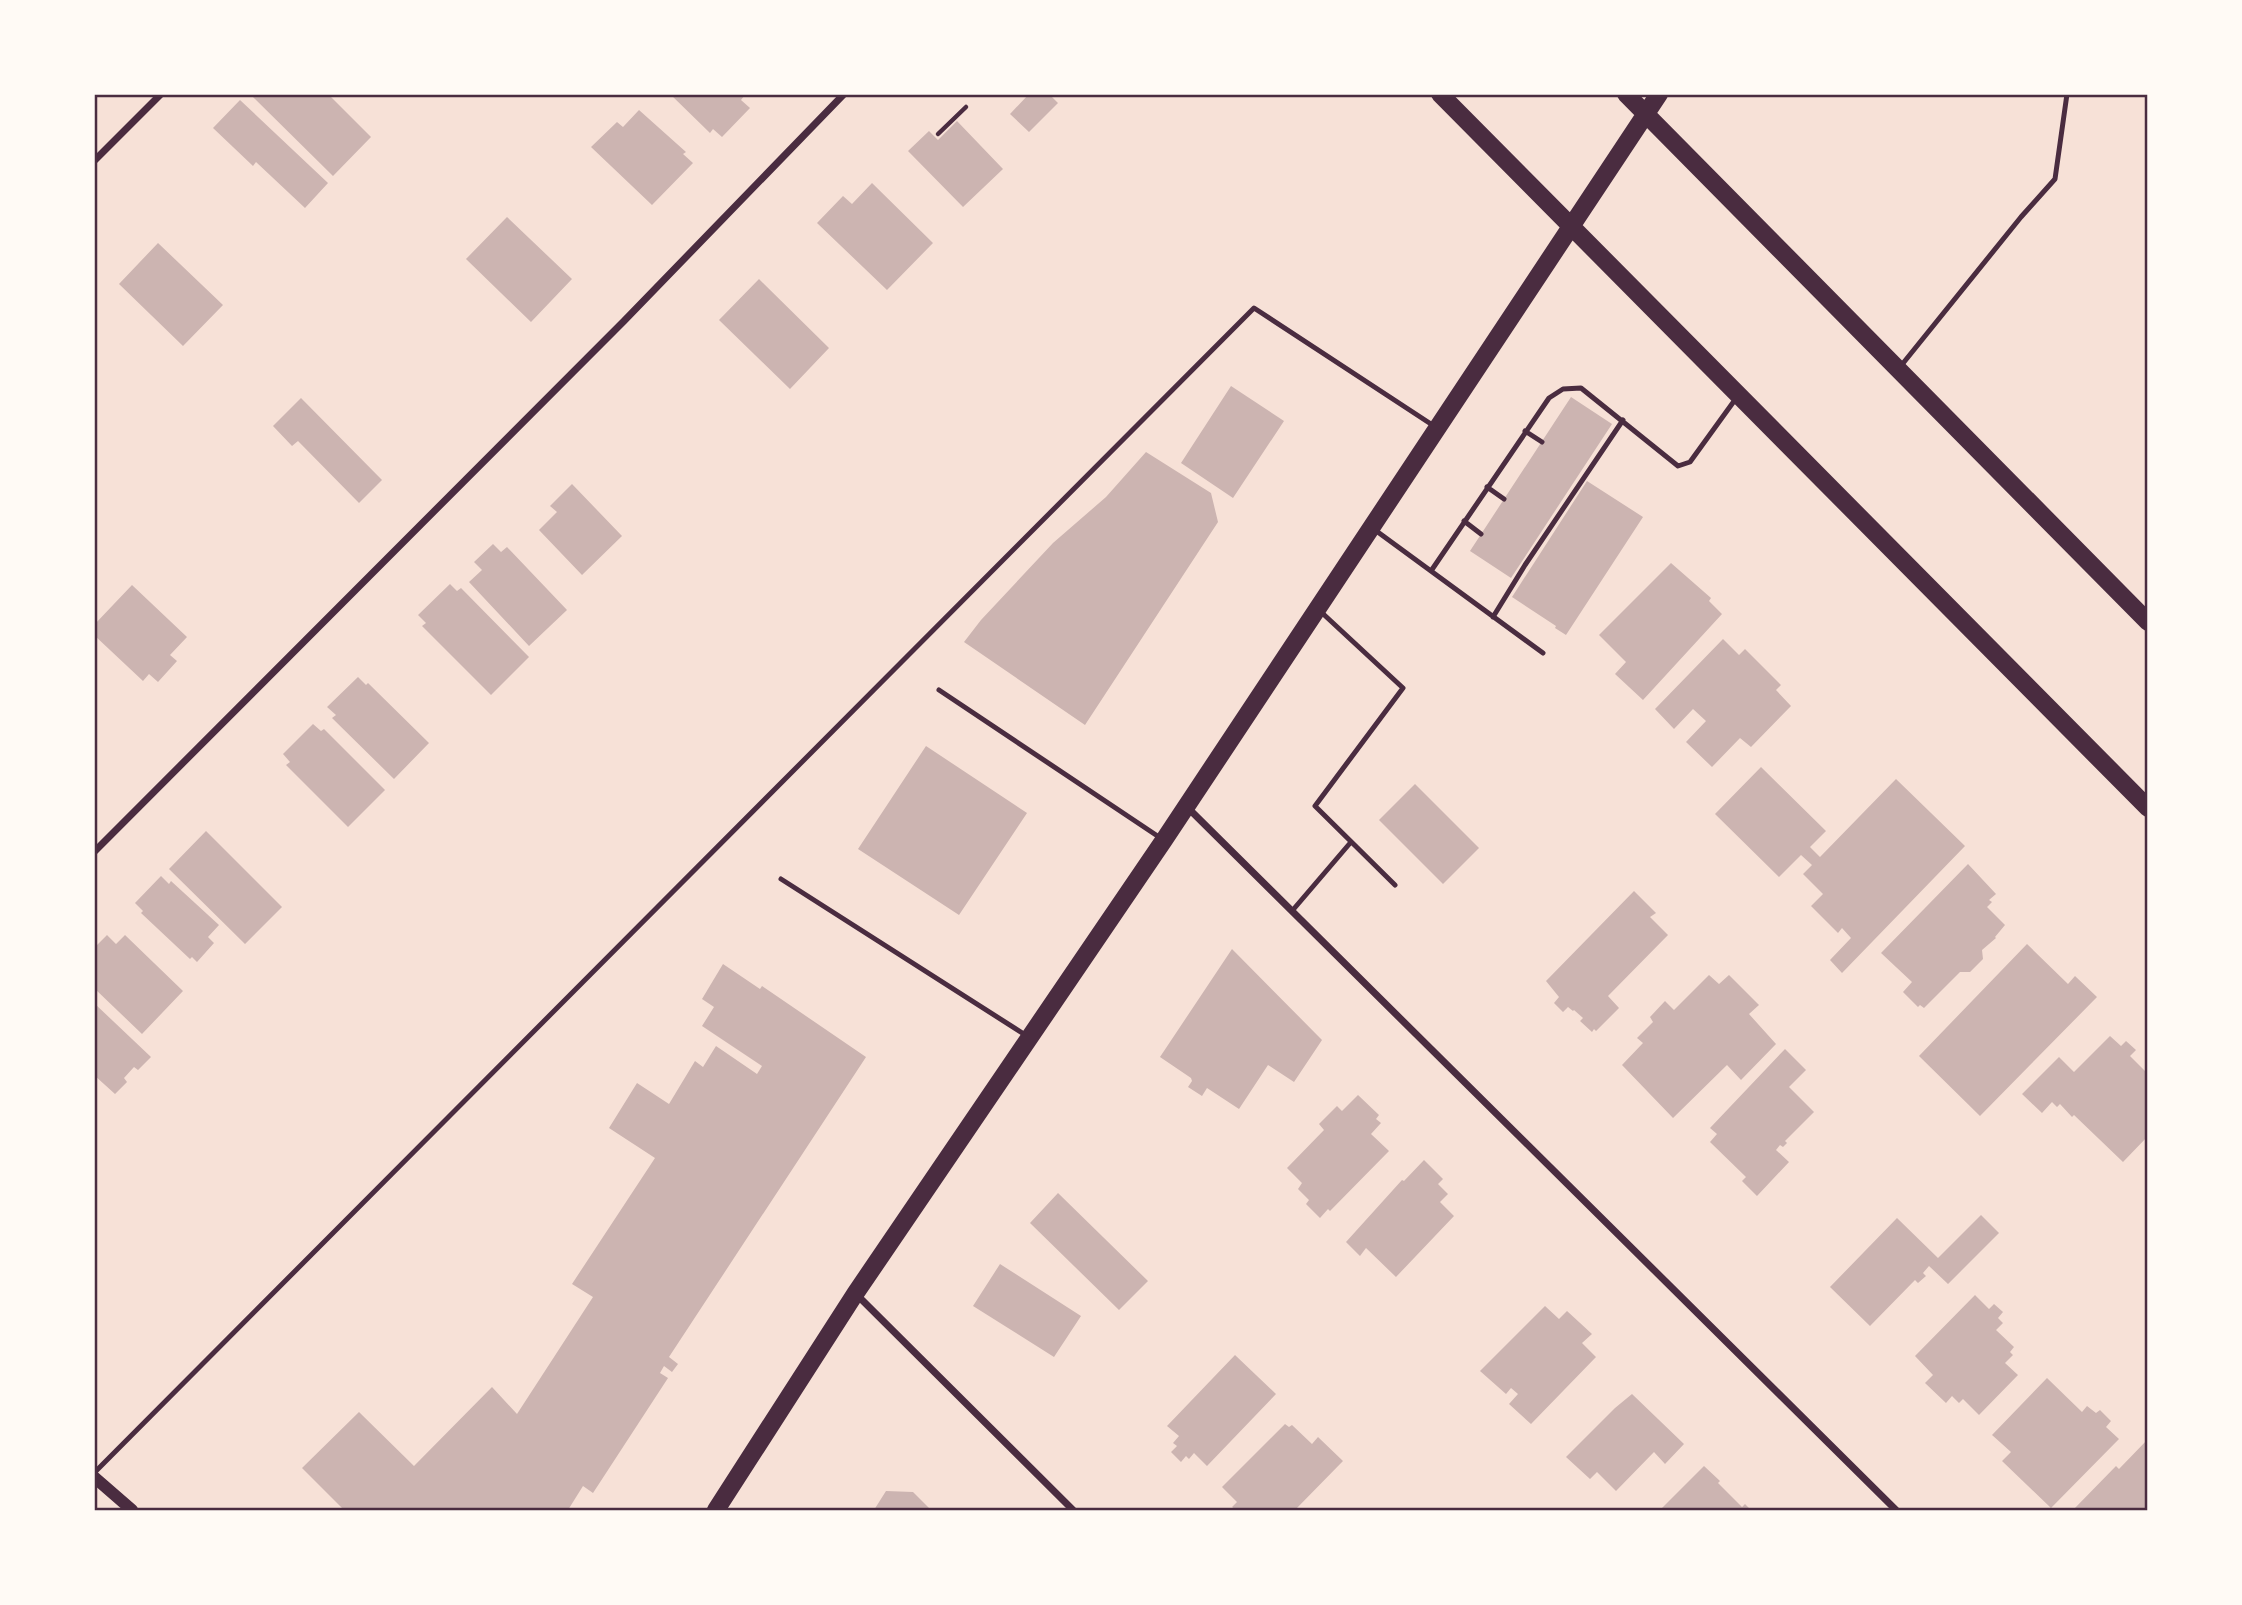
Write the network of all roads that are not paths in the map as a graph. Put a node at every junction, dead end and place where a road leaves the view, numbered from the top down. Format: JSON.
{"nodes":[{"id":1,"x":161,"y":94,"type":"edge"},
{"id":2,"x":844,"y":94,"type":"edge"},
{"id":3,"x":1440,"y":94,"type":"edge"},
{"id":4,"x":1626,"y":94,"type":"edge"},
{"id":5,"x":1660,"y":94,"type":"edge"},
{"id":6,"x":2067,"y":94,"type":"edge"},
{"id":7,"x":1646,"y":114,"type":"junction"},
{"id":8,"x":94,"y":161,"type":"edge"},
{"id":9,"x":1572,"y":227,"type":"junction"},
{"id":10,"x":1898,"y":369,"type":"junction"},
{"id":11,"x":1739,"y":395,"type":"junction"},
{"id":12,"x":1623,"y":420,"type":"junction"},
{"id":13,"x":1438,"y":429,"type":"junction"},
{"id":14,"x":1525,"y":430,"type":"junction"},
{"id":15,"x":1542,"y":442,"type":"dead end"},
{"id":16,"x":1487,"y":487,"type":"junction"},
{"id":17,"x":1504,"y":499,"type":"dead end"},
{"id":18,"x":1464,"y":521,"type":"junction"},
{"id":19,"x":1372,"y":528,"type":"junction"},
{"id":20,"x":1481,"y":534,"type":"dead end"},
{"id":21,"x":1431,"y":571,"type":"junction"},
{"id":22,"x":1318,"y":609,"type":"junction"},
{"id":23,"x":1493,"y":617,"type":"junction"},
{"id":24,"x":2147,"y":622,"type":"edge"},
{"id":25,"x":1543,"y":653,"type":"dead end"},
{"id":26,"x":939,"y":690,"type":"dead end"},
{"id":27,"x":1187,"y":807,"type":"junction"},
{"id":28,"x":2147,"y":808,"type":"edge"},
{"id":29,"x":1164,"y":841,"type":"junction"},
{"id":30,"x":1351,"y":842,"type":"junction"},
{"id":31,"x":94,"y":852,"type":"edge"},
{"id":32,"x":781,"y":879,"type":"dead end"},
{"id":33,"x":1395,"y":885,"type":"dead end"},
{"id":34,"x":1292,"y":911,"type":"junction"},
{"id":35,"x":1030,"y":1038,"type":"junction"},
{"id":36,"x":855,"y":1294,"type":"junction"},
{"id":37,"x":94,"y":1475,"type":"edge"},
{"id":38,"x":132,"y":1510,"type":"edge"},
{"id":39,"x":716,"y":1510,"type":"edge"},
{"id":40,"x":1073,"y":1510,"type":"edge"},
{"id":41,"x":1896,"y":1510,"type":"edge"}],
"edges":[{"from":1,"to":8,"type":"street"},
{"from":2,"to":31,"type":"street"},
{"from":3,"to":9,"type":"main road"},
{"from":4,"to":7,"type":"main road"},
{"from":5,"to":7,"type":"main road"},
{"from":6,"to":10,"type":"lane"},
{"from":7,"to":9,"type":"main road"},
{"from":7,"to":10,"type":"main road"},
{"from":9,"to":11,"type":"main road"},
{"from":9,"to":13,"type":"main road"},
{"from":10,"to":24,"type":"main road"},
{"from":11,"to":12,"type":"lane"},
{"from":11,"to":28,"type":"main road"},
{"from":12,"to":14,"type":"lane"},
{"from":12,"to":23,"type":"lane"},
{"from":13,"to":19,"type":"main road"},
{"from":13,"to":37,"type":"lane"},
{"from":14,"to":15,"type":"lane"},
{"from":14,"to":16,"type":"lane"},
{"from":16,"to":17,"type":"lane"},
{"from":16,"to":18,"type":"lane"},
{"from":18,"to":20,"type":"lane"},
{"from":18,"to":21,"type":"lane"},
{"from":19,"to":21,"type":"lane"},
{"from":19,"to":22,"type":"main road"},
{"from":21,"to":23,"type":"lane"},
{"from":22,"to":27,"type":"main road"},
{"from":22,"to":30,"type":"lane"},
{"from":23,"to":25,"type":"lane"},
{"from":26,"to":29,"type":"lane"},
{"from":27,"to":29,"type":"main road"},
{"from":27,"to":34,"type":"street"},
{"from":29,"to":35,"type":"main road"},
{"from":30,"to":33,"type":"lane"},
{"from":30,"to":34,"type":"lane"},
{"from":32,"to":35,"type":"lane"},
{"from":34,"to":41,"type":"street"},
{"from":35,"to":36,"type":"main road"},
{"from":36,"to":39,"type":"main road"},
{"from":36,"to":40,"type":"street"},
{"from":37,"to":38,"type":"street"}]}
